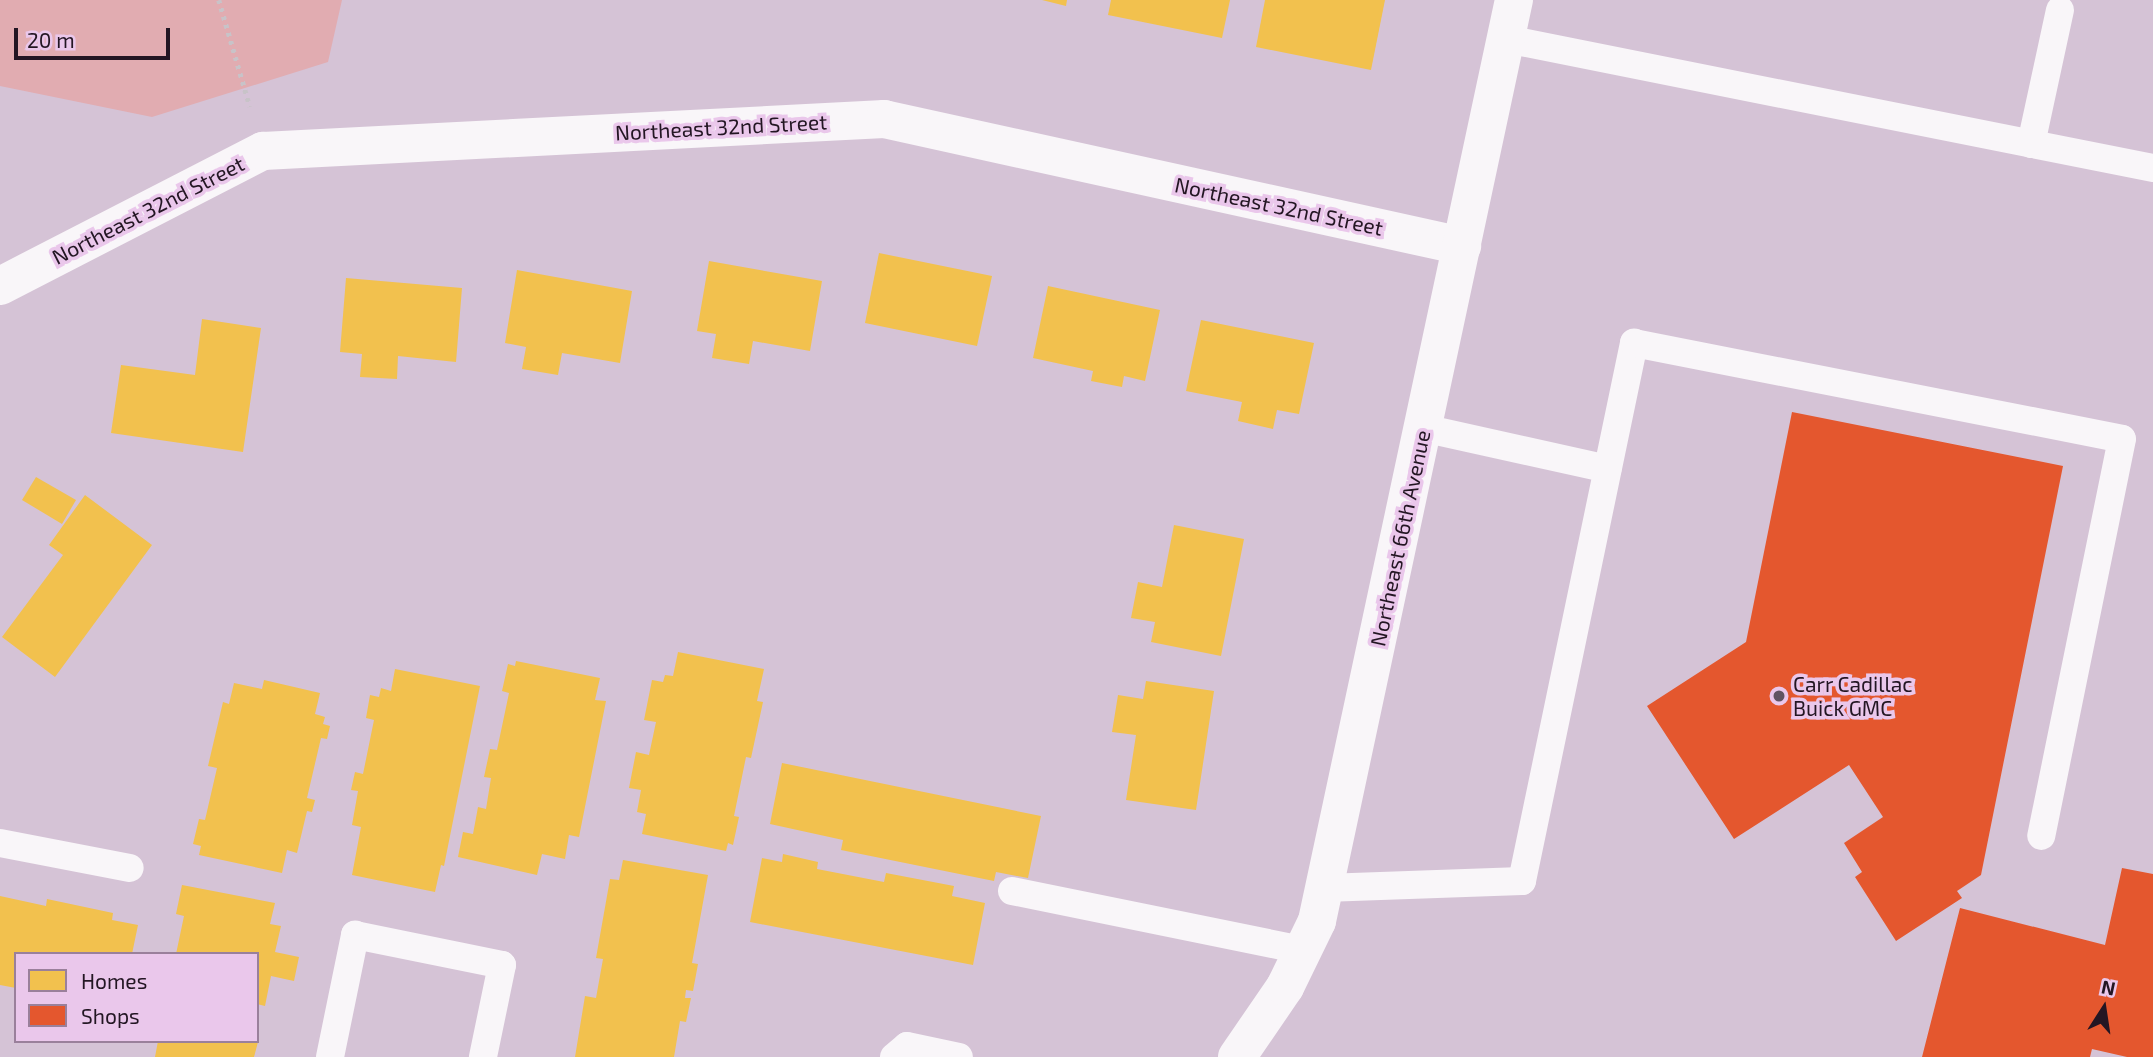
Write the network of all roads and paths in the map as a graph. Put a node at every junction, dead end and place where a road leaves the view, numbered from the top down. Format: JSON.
{"nodes":[{"id":1,"x":219,"y":0,"type":"edge"},
{"id":2,"x":1514,"y":0,"type":"edge"},
{"id":3,"x":2060,"y":10,"type":"dead end"},
{"id":4,"x":1506,"y":39,"type":"junction"},
{"id":5,"x":2031,"y":144,"type":"junction"},
{"id":6,"x":264,"y":151,"type":"junction"},
{"id":7,"x":2153,"y":168,"type":"edge"},
{"id":8,"x":1462,"y":246,"type":"junction"},
{"id":9,"x":0,"y":286,"type":"edge"},
{"id":10,"x":1423,"y":428,"type":"junction"},
{"id":11,"x":1608,"y":469,"type":"junction"},
{"id":12,"x":2041,"y":836,"type":"dead end"},
{"id":13,"x":0,"y":843,"type":"edge"},
{"id":14,"x":130,"y":868,"type":"dead end"},
{"id":15,"x":1324,"y":888,"type":"junction"},
{"id":16,"x":1012,"y":891,"type":"dead end"},
{"id":17,"x":1303,"y":950,"type":"junction"},
{"id":18,"x":330,"y":1057,"type":"edge"},
{"id":19,"x":483,"y":1057,"type":"edge"},
{"id":20,"x":894,"y":1057,"type":"edge"},
{"id":21,"x":959,"y":1057,"type":"edge"},
{"id":22,"x":1237,"y":1057,"type":"edge"}],
"edges":[{"from":1,"to":6,"type":"path"},
{"from":2,"to":4,"type":"street","name":"Northeast 66th Avenue"},
{"from":3,"to":5,"type":"lane"},
{"from":4,"to":5,"type":"lane"},
{"from":4,"to":8,"type":"street","name":"Northeast 66th Avenue"},
{"from":5,"to":7,"type":"lane"},
{"from":6,"to":8,"type":"street","name":"Northeast 32nd Street"},
{"from":6,"to":9,"type":"street","name":"Northeast 32nd Street"},
{"from":8,"to":10,"type":"street","name":"Northeast 66th Avenue"},
{"from":10,"to":11,"type":"lane"},
{"from":10,"to":15,"type":"street","name":"Northeast 66th Avenue"},
{"from":11,"to":12,"type":"lane"},
{"from":11,"to":15,"type":"lane"},
{"from":13,"to":14,"type":"lane"},
{"from":15,"to":17,"type":"street","name":"Northeast 66th Avenue"},
{"from":16,"to":17,"type":"lane"},
{"from":17,"to":22,"type":"street","name":"Northeast 66th Avenue"},
{"from":18,"to":19,"type":"lane"},
{"from":20,"to":21,"type":"lane"}]}
